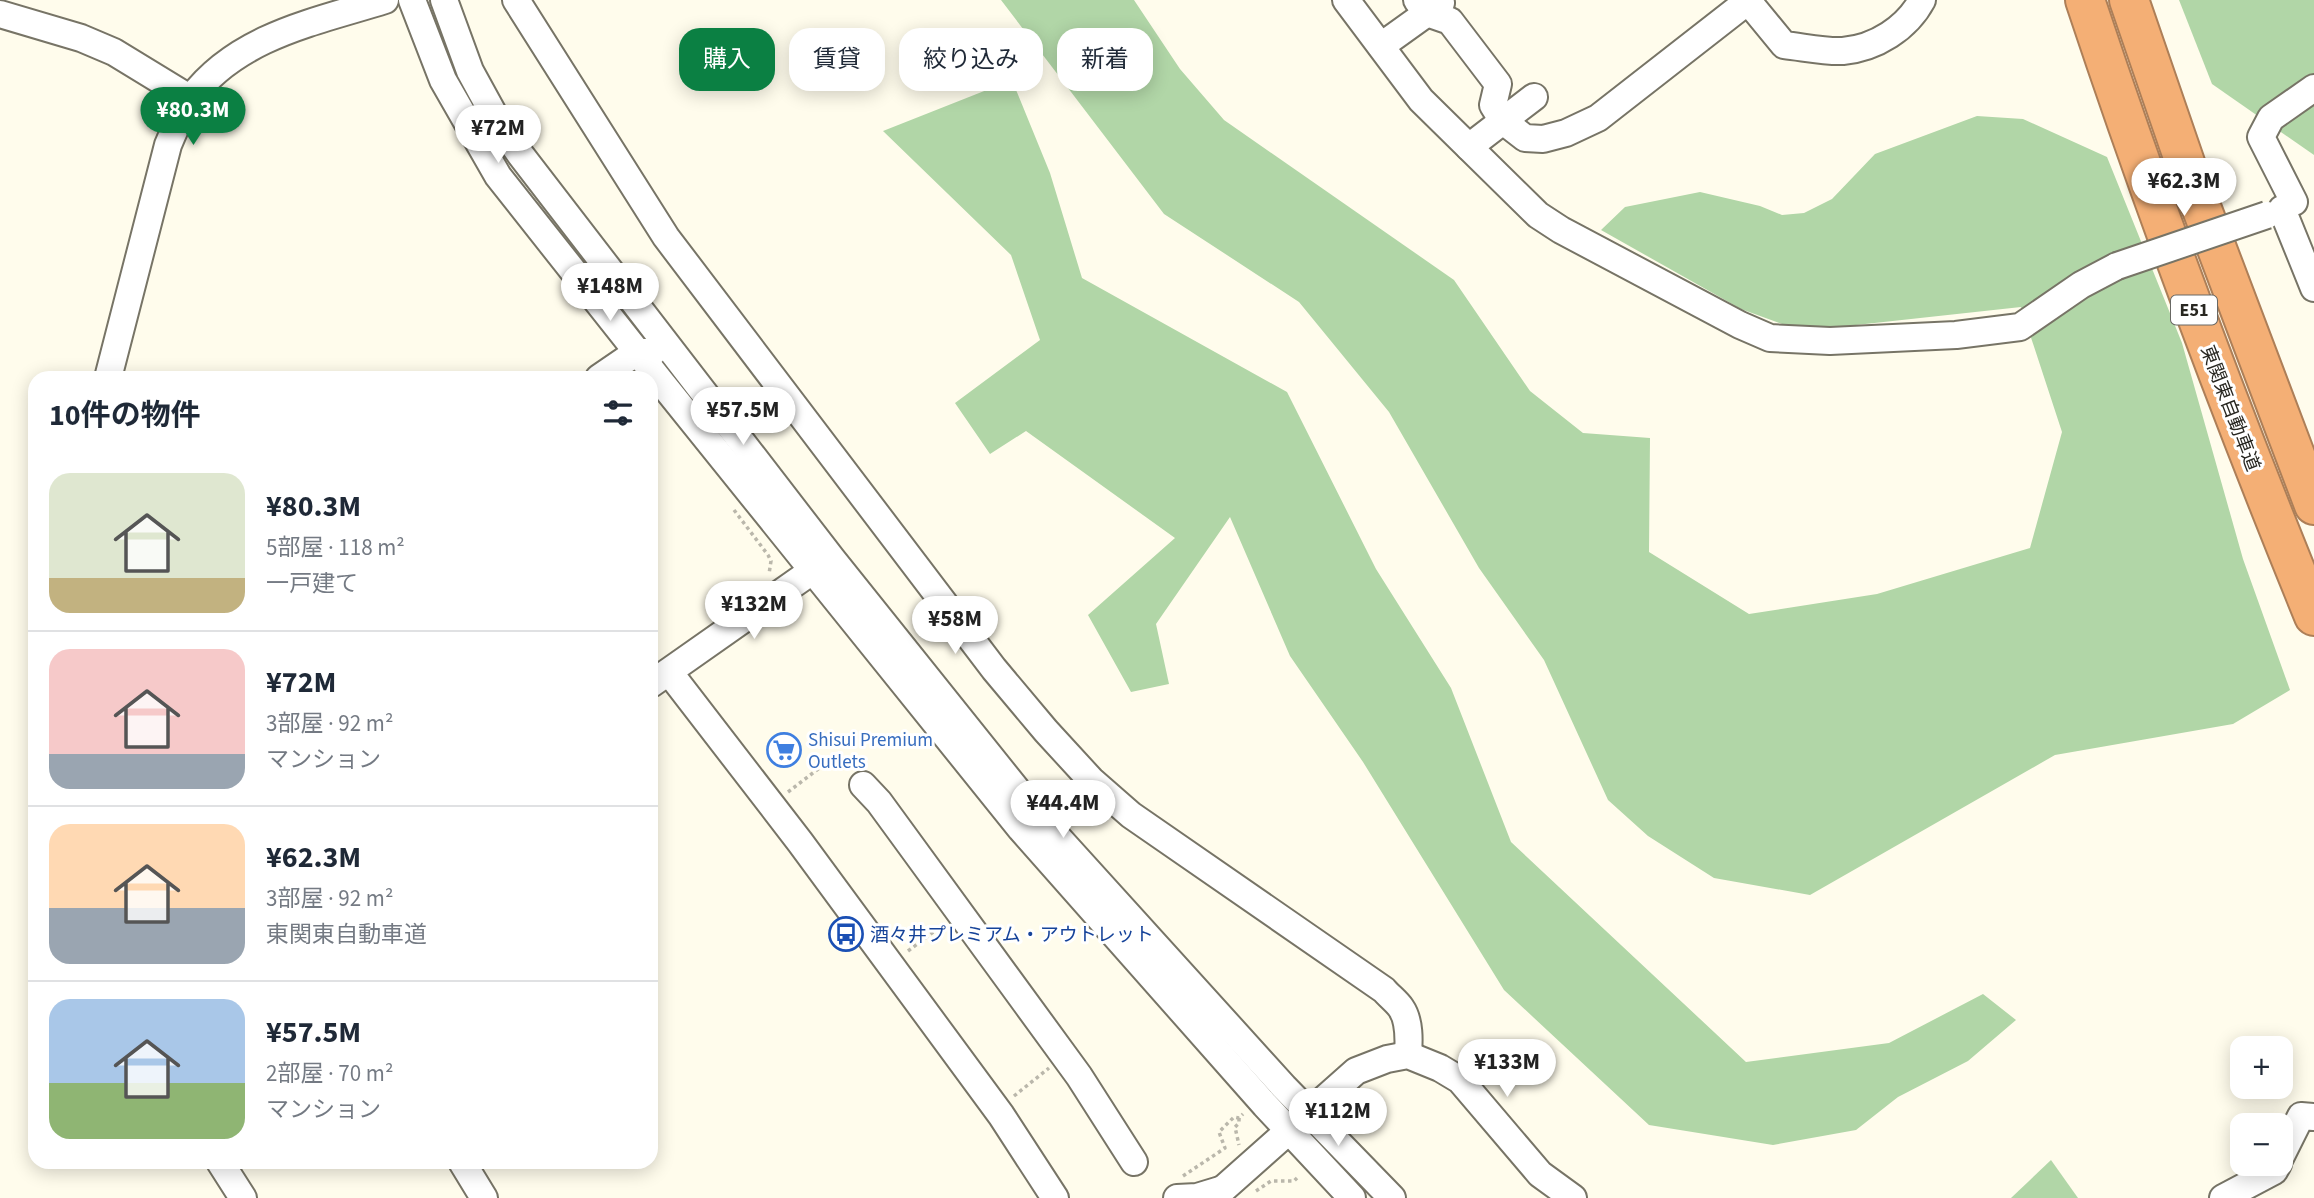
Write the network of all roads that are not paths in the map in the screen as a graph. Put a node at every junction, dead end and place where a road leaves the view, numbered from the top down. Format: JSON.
{"nodes":[{"id":1,"x":385,"y":0,"type":"edge"},
{"id":2,"x":412,"y":0,"type":"edge"},
{"id":3,"x":444,"y":0,"type":"edge"},
{"id":4,"x":516,"y":0,"type":"edge"},
{"id":5,"x":1346,"y":0,"type":"edge"},
{"id":6,"x":1922,"y":0,"type":"edge"},
{"id":7,"x":2058,"y":0,"type":"edge"},
{"id":8,"x":2085,"y":0,"type":"edge"},
{"id":9,"x":2129,"y":0,"type":"edge"},
{"id":10,"x":2150,"y":0,"type":"edge"},
{"id":11,"x":1748,"y":1,"type":"edge"},
{"id":12,"x":1430,"y":4,"type":"edge"},
{"id":13,"x":0,"y":14,"type":"edge"},
{"id":14,"x":1381,"y":46,"type":"junction"},
{"id":15,"x":2314,"y":88,"type":"edge"},
{"id":16,"x":1534,"y":97,"type":"dead end"},
{"id":17,"x":191,"y":99,"type":"junction"},
{"id":18,"x":1503,"y":121,"type":"junction"},
{"id":19,"x":1469,"y":147,"type":"junction"},
{"id":20,"x":2192,"y":183,"type":"junction"},
{"id":21,"x":2289,"y":206,"type":"edge"},
{"id":22,"x":2314,"y":288,"type":"edge"},
{"id":23,"x":623,"y":290,"type":"junction"},
{"id":24,"x":2198,"y":323,"type":"junction"},
{"id":25,"x":637,"y":352,"type":"junction"},
{"id":26,"x":675,"y":355,"type":"junction"},
{"id":27,"x":110,"y":371,"type":"edge"},
{"id":28,"x":609,"y":371,"type":"edge"},
{"id":29,"x":652,"y":371,"type":"edge"},
{"id":30,"x":658,"y":378,"type":"edge"},
{"id":31,"x":2314,"y":505,"type":"edge"},
{"id":32,"x":812,"y":571,"type":"junction"},
{"id":33,"x":2314,"y":617,"type":"edge"},
{"id":34,"x":660,"y":678,"type":"edge"},
{"id":35,"x":863,"y":785,"type":"dead end"},
{"id":36,"x":1408,"y":1055,"type":"junction"},
{"id":37,"x":2314,"y":1117,"type":"edge"},
{"id":38,"x":1299,"y":1122,"type":"junction"},
{"id":39,"x":2293,"y":1132,"type":"edge"},
{"id":40,"x":1135,"y":1162,"type":"dead end"},
{"id":41,"x":224,"y":1169,"type":"edge"},
{"id":42,"x":466,"y":1169,"type":"edge"},
{"id":43,"x":2265,"y":1176,"type":"edge"},
{"id":44,"x":1181,"y":1182,"type":"edge"},
{"id":45,"x":1217,"y":1194,"type":"edge"},
{"id":46,"x":243,"y":1198,"type":"edge"},
{"id":47,"x":484,"y":1198,"type":"edge"},
{"id":48,"x":1055,"y":1198,"type":"edge"},
{"id":49,"x":1352,"y":1198,"type":"edge"},
{"id":50,"x":1392,"y":1198,"type":"edge"},
{"id":51,"x":1573,"y":1198,"type":"edge"},
{"id":52,"x":2223,"y":1198,"type":"edge"}],
"edges":[{"from":1,"to":17,"type":"street"},
{"from":2,"to":25,"type":"street"},
{"from":3,"to":23,"type":"street"},
{"from":4,"to":36,"type":"street"},
{"from":5,"to":14,"type":"street"},
{"from":6,"to":11,"type":"street"},
{"from":7,"to":24,"type":"highway"},
{"from":8,"to":24,"type":"highway","name":"東関東自動車道","number":"E51"},
{"from":9,"to":20,"type":"highway","number":"E51"},
{"from":10,"to":20,"type":"highway"},
{"from":11,"to":18,"type":"street"},
{"from":12,"to":14,"type":"street"},
{"from":12,"to":18,"type":"street"},
{"from":13,"to":17,"type":"street"},
{"from":14,"to":19,"type":"street"},
{"from":15,"to":21,"type":"street"},
{"from":16,"to":18,"type":"street"},
{"from":17,"to":27,"type":"street"},
{"from":18,"to":19,"type":"street"},
{"from":19,"to":21,"type":"street","bridge":true},
{"from":20,"to":31,"type":"highway","number":"E51"},
{"from":21,"to":22,"type":"street"},
{"from":23,"to":25,"type":"street"},
{"from":23,"to":26,"type":"street"},
{"from":24,"to":33,"type":"highway","name":"東関東自動車道","number":"E51"},
{"from":25,"to":26,"type":"street"},
{"from":25,"to":28,"type":"street"},
{"from":25,"to":29,"type":"street"},
{"from":26,"to":38,"type":"street"},
{"from":30,"to":32,"type":"street"},
{"from":32,"to":34,"type":"street"},
{"from":32,"to":38,"type":"street"},
{"from":34,"to":48,"type":"street"},
{"from":35,"to":40,"type":"street"},
{"from":36,"to":38,"type":"street"},
{"from":36,"to":51,"type":"street"},
{"from":37,"to":39,"type":"street"},
{"from":38,"to":45,"type":"street"},
{"from":38,"to":49,"type":"street"},
{"from":38,"to":50,"type":"street"},
{"from":41,"to":46,"type":"street"},
{"from":42,"to":47,"type":"street"},
{"from":43,"to":52,"type":"street"},
{"from":44,"to":45,"type":"street"}]}
